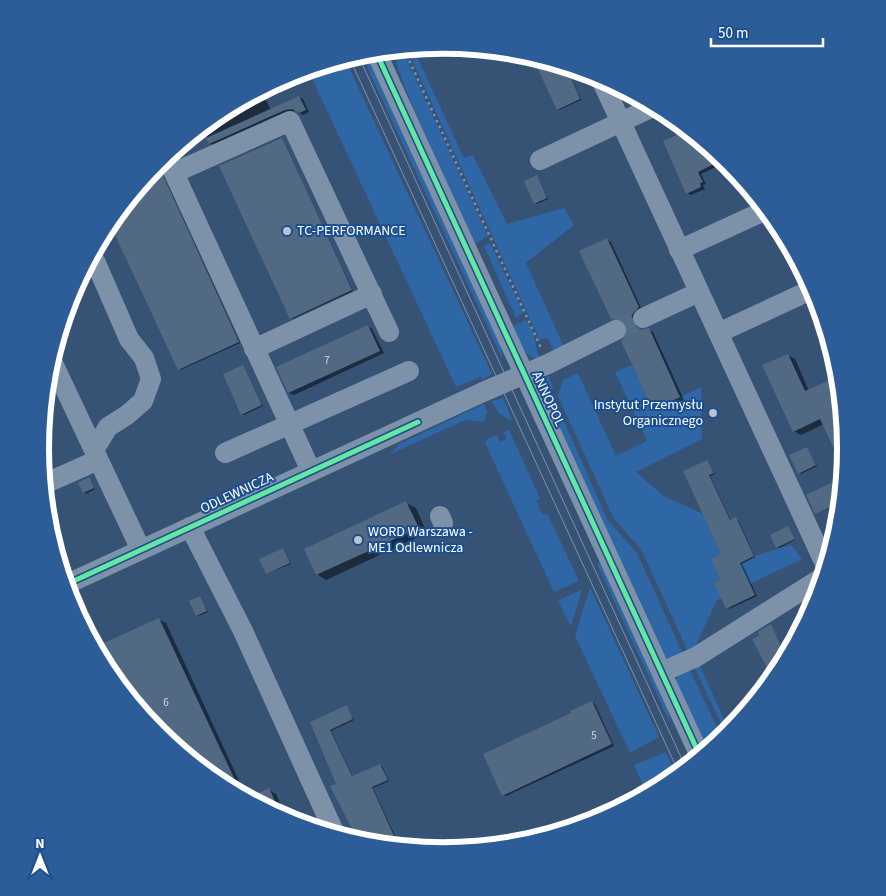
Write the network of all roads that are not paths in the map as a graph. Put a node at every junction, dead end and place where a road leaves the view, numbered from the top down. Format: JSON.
{"nodes":[{"id":1,"x":379,"y":59,"type":"edge"},
{"id":2,"x":606,"y":89,"type":"edge"},
{"id":3,"x":646,"y":110,"type":"edge"},
{"id":4,"x":621,"y":122,"type":"junction"},
{"id":5,"x":540,"y":160,"type":"dead end"},
{"id":6,"x":760,"y":213,"type":"edge"},
{"id":7,"x":679,"y":250,"type":"junction"},
{"id":8,"x":96,"y":262,"type":"edge"},
{"id":9,"x":698,"y":292,"type":"junction"},
{"id":10,"x":805,"y":293,"type":"edge"},
{"id":11,"x":372,"y":294,"type":"junction"},
{"id":12,"x":644,"y":318,"type":"tunnel mouth"},
{"id":13,"x":616,"y":330,"type":"tunnel mouth"},
{"id":14,"x":389,"y":332,"type":"dead end"},
{"id":15,"x":718,"y":333,"type":"junction"},
{"id":16,"x":254,"y":349,"type":"junction"},
{"id":17,"x":56,"y":370,"type":"edge"},
{"id":18,"x":409,"y":371,"type":"dead end"},
{"id":19,"x":525,"y":374,"type":"junction"},
{"id":20,"x":289,"y":425,"type":"junction"},
{"id":21,"x":225,"y":453,"type":"dead end"},
{"id":22,"x":96,"y":455,"type":"junction"},
{"id":23,"x":311,"y":471,"type":"junction"},
{"id":24,"x":51,"y":480,"type":"edge"},
{"id":25,"x":190,"y":527,"type":"junction"},
{"id":26,"x":141,"y":550,"type":"junction"},
{"id":27,"x":822,"y":557,"type":"edge"},
{"id":28,"x":73,"y":582,"type":"edge"},
{"id":29,"x":813,"y":583,"type":"edge"},
{"id":30,"x":662,"y":672,"type":"junction"},
{"id":31,"x":697,"y":749,"type":"edge"},
{"id":32,"x":331,"y":826,"type":"edge"}],
"edges":[{"from":1,"to":19,"type":"street","name":"ANNOPOL"},
{"from":2,"to":4,"type":"street"},
{"from":3,"to":4,"type":"street"},
{"from":4,"to":5,"type":"street"},
{"from":4,"to":7,"type":"street"},
{"from":6,"to":7,"type":"street"},
{"from":7,"to":9,"type":"street"},
{"from":8,"to":22,"type":"street"},
{"from":9,"to":12,"type":"street"},
{"from":9,"to":15,"type":"street"},
{"from":10,"to":15,"type":"street"},
{"from":11,"to":14,"type":"street"},
{"from":11,"to":16,"type":"street"},
{"from":11,"to":16,"type":"street"},
{"from":13,"to":19,"type":"street","name":"ODLEWNICZA"},
{"from":15,"to":27,"type":"street"},
{"from":16,"to":20,"type":"street"},
{"from":17,"to":22,"type":"street"},
{"from":18,"to":20,"type":"street"},
{"from":19,"to":23,"type":"street","name":"ODLEWNICZA"},
{"from":19,"to":30,"type":"street","name":"ANNOPOL"},
{"from":20,"to":21,"type":"street"},
{"from":20,"to":23,"type":"street"},
{"from":22,"to":24,"type":"street"},
{"from":22,"to":26,"type":"street"},
{"from":23,"to":25,"type":"street","name":"ODLEWNICZA"},
{"from":25,"to":26,"type":"street","name":"ODLEWNICZA"},
{"from":25,"to":32,"type":"street"},
{"from":26,"to":28,"type":"street","name":"ODLEWNICZA"},
{"from":29,"to":30,"type":"street"},
{"from":30,"to":31,"type":"street","name":"ANNOPOL"}]}
